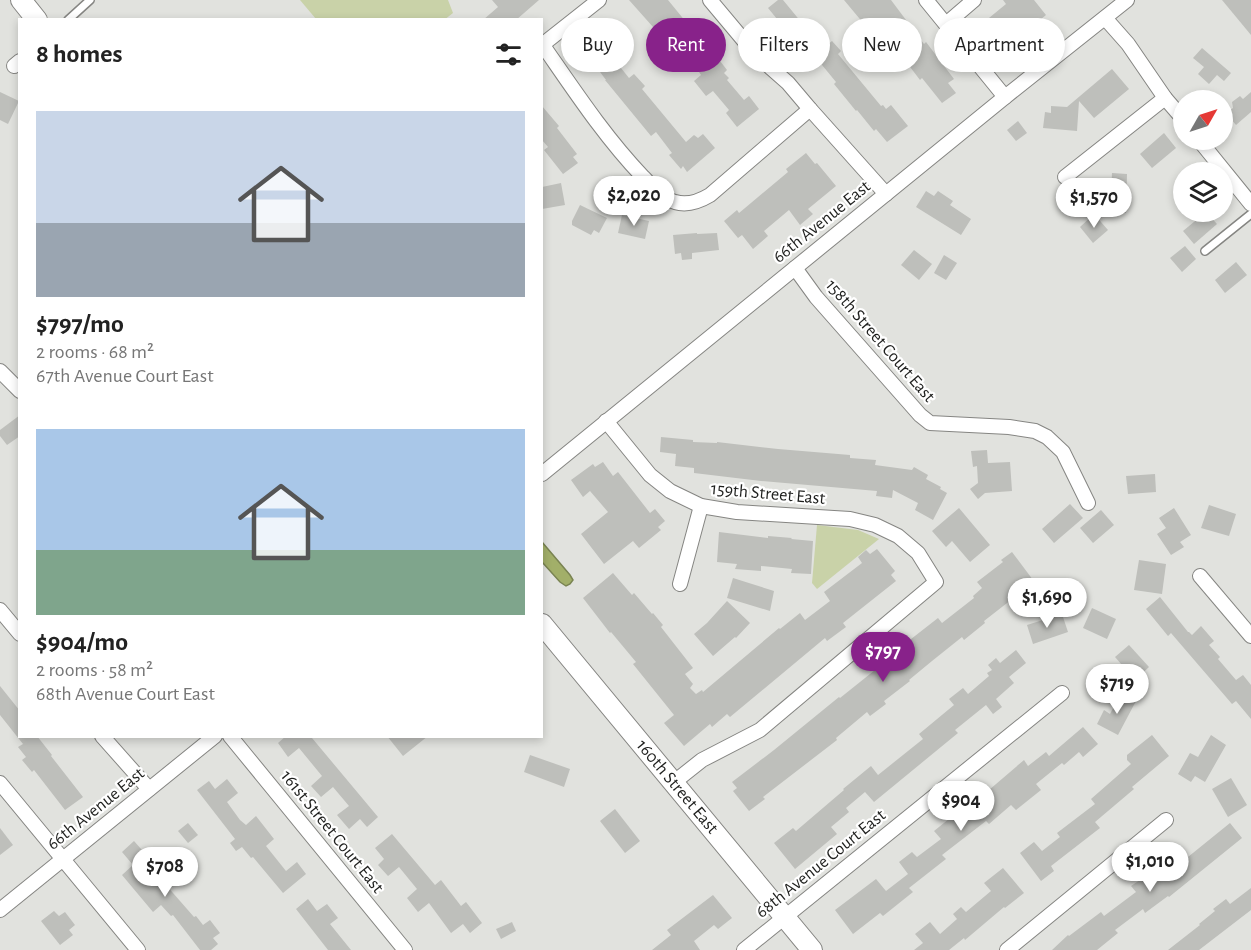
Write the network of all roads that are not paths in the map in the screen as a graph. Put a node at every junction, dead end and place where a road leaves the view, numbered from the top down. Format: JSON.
{"nodes":[{"id":1,"x":21,"y":0,"type":"edge"},
{"id":2,"x":90,"y":0,"type":"edge"},
{"id":3,"x":599,"y":0,"type":"edge"},
{"id":4,"x":710,"y":0,"type":"edge"},
{"id":5,"x":926,"y":0,"type":"edge"},
{"id":6,"x":974,"y":0,"type":"edge"},
{"id":7,"x":1127,"y":0,"type":"edge"},
{"id":8,"x":1108,"y":9,"type":"edge"},
{"id":9,"x":35,"y":18,"type":"edge"},
{"id":10,"x":70,"y":18,"type":"edge"},
{"id":11,"x":941,"y":18,"type":"edge"},
{"id":12,"x":953,"y":18,"type":"edge"},
{"id":13,"x":543,"y":44,"type":"edge"},
{"id":14,"x":543,"y":46,"type":"edge"},
{"id":15,"x":985,"y":72,"type":"edge"},
{"id":16,"x":1005,"y":97,"type":"junction"},
{"id":17,"x":1165,"y":98,"type":"junction"},
{"id":18,"x":1173,"y":107,"type":"edge"},
{"id":19,"x":810,"y":109,"type":"junction"},
{"id":20,"x":1207,"y":150,"type":"edge"},
{"id":21,"x":1065,"y":177,"type":"dead end"},
{"id":22,"x":886,"y":194,"type":"junction"},
{"id":23,"x":1251,"y":204,"type":"edge"},
{"id":24,"x":1251,"y":214,"type":"edge"},
{"id":25,"x":1205,"y":251,"type":"dead end"},
{"id":26,"x":795,"y":268,"type":"junction"},
{"id":27,"x":0,"y":371,"type":"edge"},
{"id":28,"x":18,"y":389,"type":"edge"},
{"id":29,"x":606,"y":421,"type":"junction"},
{"id":30,"x":543,"y":473,"type":"edge"},
{"id":31,"x":1088,"y":503,"type":"dead end"},
{"id":32,"x":701,"y":506,"type":"junction"},
{"id":33,"x":1200,"y":576,"type":"dead end"},
{"id":34,"x":680,"y":584,"type":"dead end"},
{"id":35,"x":0,"y":610,"type":"edge"},
{"id":36,"x":543,"y":625,"type":"edge"},
{"id":37,"x":18,"y":632,"type":"edge"},
{"id":38,"x":1251,"y":636,"type":"edge"},
{"id":39,"x":1062,"y":693,"type":"dead end"},
{"id":40,"x":104,"y":738,"type":"edge"},
{"id":41,"x":213,"y":738,"type":"edge"},
{"id":42,"x":232,"y":738,"type":"edge"},
{"id":43,"x":0,"y":783,"type":"edge"},
{"id":44,"x":673,"y":783,"type":"junction"},
{"id":45,"x":149,"y":789,"type":"junction"},
{"id":46,"x":1166,"y":820,"type":"dead end"},
{"id":47,"x":63,"y":859,"type":"junction"},
{"id":48,"x":0,"y":910,"type":"edge"},
{"id":49,"x":784,"y":917,"type":"junction"},
{"id":50,"x":138,"y":950,"type":"edge"},
{"id":51,"x":405,"y":950,"type":"edge"},
{"id":52,"x":744,"y":950,"type":"edge"},
{"id":53,"x":812,"y":950,"type":"edge"},
{"id":54,"x":1007,"y":950,"type":"edge"}],
"edges":[{"from":1,"to":9,"type":"main road"},
{"from":2,"to":10,"type":"lane"},
{"from":3,"to":13,"type":"street"},
{"from":4,"to":19,"type":"street"},
{"from":5,"to":11,"type":"street"},
{"from":6,"to":12,"type":"street"},
{"from":7,"to":8,"type":"street","name":"66th Avenue East"},
{"from":8,"to":16,"type":"street","name":"66th Avenue East"},
{"from":8,"to":17,"type":"street"},
{"from":14,"to":19,"type":"street"},
{"from":15,"to":16,"type":"street"},
{"from":16,"to":22,"type":"street","name":"66th Avenue East"},
{"from":17,"to":18,"type":"street"},
{"from":17,"to":21,"type":"street"},
{"from":19,"to":22,"type":"street"},
{"from":20,"to":23,"type":"street"},
{"from":22,"to":26,"type":"street","name":"66th Avenue East"},
{"from":24,"to":25,"type":"lane"},
{"from":26,"to":29,"type":"street","name":"66th Avenue East"},
{"from":26,"to":31,"type":"street","name":"158th Street Court East"},
{"from":27,"to":28,"type":"street"},
{"from":29,"to":30,"type":"street","name":"66th Avenue East"},
{"from":29,"to":32,"type":"street","name":"159th Street East"},
{"from":32,"to":34,"type":"street"},
{"from":32,"to":44,"type":"street","name":"159th Street East"},
{"from":33,"to":38,"type":"street"},
{"from":35,"to":37,"type":"street"},
{"from":36,"to":44,"type":"main road","name":"160th Street East"},
{"from":39,"to":49,"type":"street","name":"68th Avenue Court East"},
{"from":40,"to":45,"type":"street"},
{"from":41,"to":45,"type":"street","name":"66th Avenue East"},
{"from":42,"to":51,"type":"street","name":"161st Street Court East"},
{"from":43,"to":47,"type":"street"},
{"from":44,"to":49,"type":"main road","name":"160th Street East"},
{"from":45,"to":47,"type":"street","name":"66th Avenue East"},
{"from":46,"to":54,"type":"street"},
{"from":47,"to":48,"type":"street","name":"66th Avenue East"},
{"from":47,"to":50,"type":"street"},
{"from":49,"to":52,"type":"street","name":"68th Avenue Court East"},
{"from":49,"to":53,"type":"main road","name":"160th Street East"}]}
